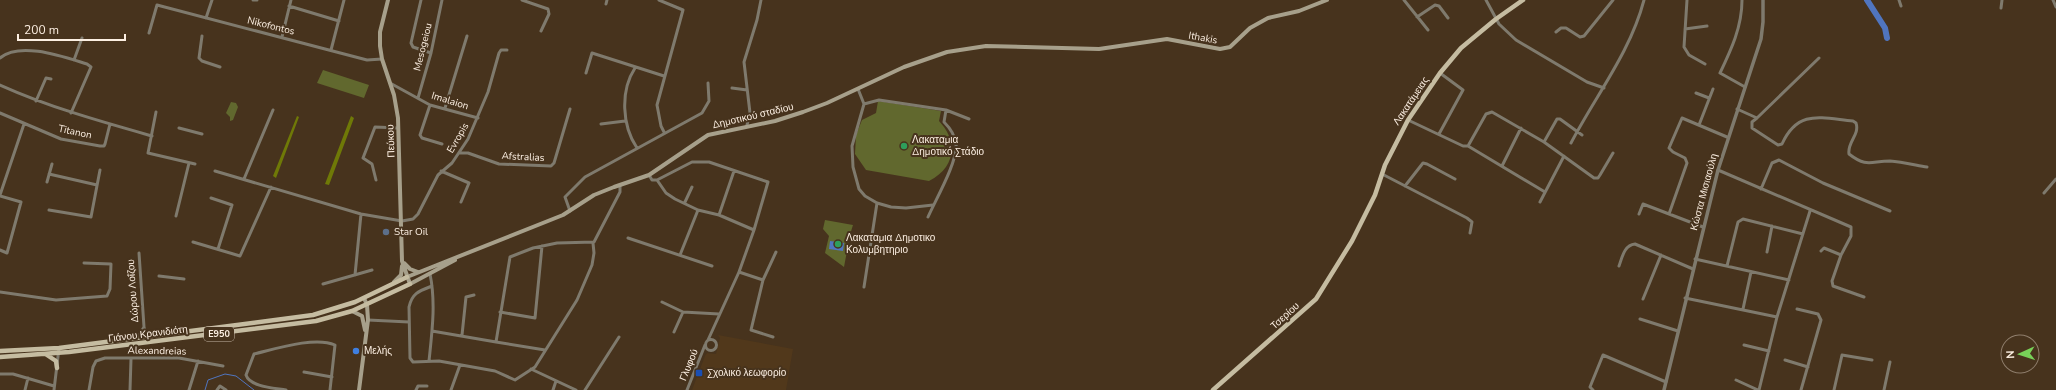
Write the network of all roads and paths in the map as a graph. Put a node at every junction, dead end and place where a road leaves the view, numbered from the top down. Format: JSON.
{"nodes":[{"id":1,"x":212,"y":0,"type":"edge"},
{"id":2,"x":253,"y":0,"type":"edge"},
{"id":3,"x":257,"y":0,"type":"edge"},
{"id":4,"x":291,"y":0,"type":"edge"},
{"id":5,"x":344,"y":0,"type":"edge"},
{"id":6,"x":388,"y":0,"type":"edge"},
{"id":7,"x":422,"y":0,"type":"edge"},
{"id":8,"x":442,"y":0,"type":"edge"},
{"id":9,"x":522,"y":0,"type":"edge"},
{"id":10,"x":659,"y":0,"type":"edge"},
{"id":11,"x":761,"y":0,"type":"edge"},
{"id":12,"x":1327,"y":0,"type":"edge"},
{"id":13,"x":1404,"y":0,"type":"edge"},
{"id":14,"x":1486,"y":0,"type":"edge"},
{"id":15,"x":1523,"y":0,"type":"edge"},
{"id":16,"x":1613,"y":0,"type":"edge"},
{"id":17,"x":1644,"y":0,"type":"edge"},
{"id":18,"x":1687,"y":0,"type":"edge"},
{"id":19,"x":1742,"y":0,"type":"edge"},
{"id":20,"x":1764,"y":0,"type":"edge"},
{"id":21,"x":1899,"y":0,"type":"edge"},
{"id":22,"x":2002,"y":0,"type":"edge"},
{"id":23,"x":2053,"y":0,"type":"edge"},
{"id":24,"x":289,"y":6,"type":"junction"},
{"id":25,"x":1901,"y":6,"type":"dead end"},
{"id":26,"x":2056,"y":7,"type":"edge"},
{"id":27,"x":2001,"y":8,"type":"dead end"},
{"id":28,"x":206,"y":18,"type":"junction"},
{"id":29,"x":1417,"y":18,"type":"junction"},
{"id":30,"x":1448,"y":18,"type":"dead end"},
{"id":31,"x":1496,"y":19,"type":"junction"},
{"id":32,"x":339,"y":21,"type":"junction"},
{"id":33,"x":1707,"y":26,"type":"dead end"},
{"id":34,"x":1685,"y":29,"type":"junction"},
{"id":35,"x":1428,"y":30,"type":"dead end"},
{"id":36,"x":541,"y":31,"type":"dead end"},
{"id":37,"x":1556,"y":32,"type":"dead end"},
{"id":38,"x":149,"y":33,"type":"dead end"},
{"id":39,"x":202,"y":36,"type":"dead end"},
{"id":40,"x":467,"y":36,"type":"dead end"},
{"id":41,"x":282,"y":37,"type":"junction"},
{"id":42,"x":82,"y":38,"type":"dead end"},
{"id":43,"x":1065,"y":47,"type":"joint"},
{"id":44,"x":331,"y":50,"type":"junction"},
{"id":45,"x":507,"y":50,"type":"dead end"},
{"id":46,"x":431,"y":53,"type":"junction"},
{"id":47,"x":0,"y":58,"type":"edge"},
{"id":48,"x":1819,"y":58,"type":"dead end"},
{"id":49,"x":382,"y":59,"type":"junction"},
{"id":50,"x":74,"y":60,"type":"junction"},
{"id":51,"x":1705,"y":64,"type":"dead end"},
{"id":52,"x":220,"y":66,"type":"dead end"},
{"id":53,"x":635,"y":68,"type":"junction"},
{"id":54,"x":1440,"y":73,"type":"junction"},
{"id":55,"x":586,"y":74,"type":"dead end"},
{"id":56,"x":664,"y":76,"type":"junction"},
{"id":57,"x":51,"y":79,"type":"dead end"},
{"id":58,"x":390,"y":83,"type":"junction"},
{"id":59,"x":708,"y":83,"type":"dead end"},
{"id":60,"x":0,"y":85,"type":"edge"},
{"id":61,"x":1745,"y":87,"type":"junction"},
{"id":62,"x":732,"y":88,"type":"dead end"},
{"id":63,"x":1604,"y":88,"type":"junction"},
{"id":64,"x":858,"y":89,"type":"junction"},
{"id":65,"x":1713,"y":89,"type":"dead end"},
{"id":66,"x":747,"y":90,"type":"junction"},
{"id":67,"x":1696,"y":93,"type":"dead end"},
{"id":68,"x":418,"y":98,"type":"junction"},
{"id":69,"x":1709,"y":98,"type":"junction"},
{"id":70,"x":36,"y":101,"type":"junction"},
{"id":71,"x":864,"y":104,"type":"junction"},
{"id":72,"x":430,"y":105,"type":"junction"},
{"id":73,"x":445,"y":108,"type":"junction"},
{"id":74,"x":570,"y":109,"type":"dead end"},
{"id":75,"x":273,"y":110,"type":"dead end"},
{"id":76,"x":946,"y":110,"type":"junction"},
{"id":77,"x":1738,"y":110,"type":"junction"},
{"id":78,"x":156,"y":112,"type":"dead end"},
{"id":79,"x":0,"y":113,"type":"edge"},
{"id":80,"x":71,"y":113,"type":"junction"},
{"id":81,"x":478,"y":118,"type":"junction"},
{"id":82,"x":1757,"y":118,"type":"junction"},
{"id":83,"x":969,"y":119,"type":"dead end"},
{"id":84,"x":1408,"y":120,"type":"junction"},
{"id":85,"x":625,"y":121,"type":"junction"},
{"id":86,"x":24,"y":124,"type":"junction"},
{"id":87,"x":110,"y":124,"type":"junction"},
{"id":88,"x":601,"y":124,"type":"dead end"},
{"id":89,"x":747,"y":125,"type":"junction"},
{"id":90,"x":1700,"y":125,"type":"junction"},
{"id":91,"x":179,"y":128,"type":"dead end"},
{"id":92,"x":398,"y":128,"type":"junction"},
{"id":93,"x":1522,"y":128,"type":"junction"},
{"id":94,"x":1578,"y":131,"type":"junction"},
{"id":95,"x":664,"y":132,"type":"junction"},
{"id":96,"x":202,"y":134,"type":"dead end"},
{"id":97,"x":1439,"y":134,"type":"junction"},
{"id":98,"x":1582,"y":135,"type":"dead end"},
{"id":99,"x":152,"y":136,"type":"junction"},
{"id":100,"x":1727,"y":137,"type":"junction"},
{"id":101,"x":1544,"y":142,"type":"junction"},
{"id":102,"x":1572,"y":143,"type":"dead end"},
{"id":103,"x":442,"y":144,"type":"dead end"},
{"id":104,"x":1468,"y":146,"type":"junction"},
{"id":105,"x":637,"y":148,"type":"junction"},
{"id":106,"x":460,"y":153,"type":"junction"},
{"id":107,"x":1614,"y":153,"type":"dead end"},
{"id":108,"x":1564,"y":156,"type":"junction"},
{"id":109,"x":189,"y":163,"type":"junction"},
{"id":110,"x":52,"y":164,"type":"dead end"},
{"id":111,"x":195,"y":164,"type":"dead end"},
{"id":112,"x":1502,"y":166,"type":"junction"},
{"id":113,"x":1927,"y":167,"type":"dead end"},
{"id":114,"x":100,"y":170,"type":"dead end"},
{"id":115,"x":1718,"y":170,"type":"junction"},
{"id":116,"x":215,"y":171,"type":"dead end"},
{"id":117,"x":441,"y":171,"type":"junction"},
{"id":118,"x":734,"y":171,"type":"junction"},
{"id":119,"x":49,"y":174,"type":"junction"},
{"id":120,"x":1382,"y":174,"type":"junction"},
{"id":121,"x":649,"y":175,"type":"junction"},
{"id":122,"x":244,"y":179,"type":"junction"},
{"id":123,"x":1455,"y":179,"type":"dead end"},
{"id":124,"x":376,"y":180,"type":"dead end"},
{"id":125,"x":657,"y":180,"type":"junction"},
{"id":126,"x":2055,"y":181,"type":"edge"},
{"id":127,"x":46,"y":182,"type":"dead end"},
{"id":128,"x":97,"y":185,"type":"junction"},
{"id":129,"x":620,"y":185,"type":"junction"},
{"id":130,"x":1405,"y":186,"type":"junction"},
{"id":131,"x":271,"y":187,"type":"junction"},
{"id":132,"x":692,"y":187,"type":"dead end"},
{"id":133,"x":1761,"y":189,"type":"junction"},
{"id":134,"x":1545,"y":192,"type":"junction"},
{"id":135,"x":2044,"y":194,"type":"dead end"},
{"id":136,"x":0,"y":196,"type":"edge"},
{"id":137,"x":211,"y":198,"type":"dead end"},
{"id":138,"x":461,"y":202,"type":"dead end"},
{"id":139,"x":685,"y":202,"type":"junction"},
{"id":140,"x":1540,"y":202,"type":"dead end"},
{"id":141,"x":877,"y":203,"type":"junction"},
{"id":142,"x":933,"y":205,"type":"junction"},
{"id":143,"x":49,"y":210,"type":"dead end"},
{"id":144,"x":698,"y":210,"type":"junction"},
{"id":145,"x":570,"y":211,"type":"junction"},
{"id":146,"x":1810,"y":211,"type":"junction"},
{"id":147,"x":1890,"y":211,"type":"dead end"},
{"id":148,"x":361,"y":214,"type":"junction"},
{"id":149,"x":1639,"y":214,"type":"dead end"},
{"id":150,"x":1669,"y":214,"type":"junction"},
{"id":151,"x":719,"y":215,"type":"junction"},
{"id":152,"x":176,"y":216,"type":"dead end"},
{"id":153,"x":928,"y":217,"type":"dead end"},
{"id":154,"x":402,"y":221,"type":"junction"},
{"id":155,"x":1772,"y":226,"type":"junction"},
{"id":156,"x":1703,"y":227,"type":"junction"},
{"id":157,"x":754,"y":230,"type":"junction"},
{"id":158,"x":1470,"y":232,"type":"dead end"},
{"id":159,"x":1803,"y":234,"type":"junction"},
{"id":160,"x":628,"y":238,"type":"dead end"},
{"id":161,"x":1352,"y":241,"type":"joint"},
{"id":162,"x":193,"y":242,"type":"dead end"},
{"id":163,"x":593,"y":243,"type":"junction"},
{"id":164,"x":542,"y":246,"type":"junction"},
{"id":165,"x":218,"y":249,"type":"junction"},
{"id":166,"x":0,"y":250,"type":"edge"},
{"id":167,"x":1821,"y":251,"type":"dead end"},
{"id":168,"x":776,"y":252,"type":"dead end"},
{"id":169,"x":1766,"y":252,"type":"dead end"},
{"id":170,"x":139,"y":253,"type":"dead end"},
{"id":171,"x":462,"y":255,"type":"junction"},
{"id":172,"x":680,"y":255,"type":"junction"},
{"id":173,"x":1661,"y":255,"type":"junction"},
{"id":174,"x":1841,"y":255,"type":"junction"},
{"id":175,"x":1695,"y":259,"type":"junction"},
{"id":176,"x":402,"y":261,"type":"junction"},
{"id":177,"x":84,"y":263,"type":"dead end"},
{"id":178,"x":712,"y":266,"type":"dead end"},
{"id":179,"x":1619,"y":266,"type":"dead end"},
{"id":180,"x":1727,"y":266,"type":"junction"},
{"id":181,"x":1693,"y":269,"type":"junction"},
{"id":182,"x":372,"y":270,"type":"dead end"},
{"id":183,"x":419,"y":272,"type":"junction"},
{"id":184,"x":739,"y":272,"type":"junction"},
{"id":185,"x":1751,"y":272,"type":"junction"},
{"id":186,"x":430,"y":274,"type":"junction"},
{"id":187,"x":355,"y":275,"type":"junction"},
{"id":188,"x":159,"y":276,"type":"dead end"},
{"id":189,"x":407,"y":277,"type":"junction"},
{"id":190,"x":184,"y":279,"type":"dead end"},
{"id":191,"x":763,"y":280,"type":"junction"},
{"id":192,"x":1789,"y":280,"type":"junction"},
{"id":193,"x":393,"y":283,"type":"junction"},
{"id":194,"x":323,"y":284,"type":"dead end"},
{"id":195,"x":410,"y":284,"type":"junction"},
{"id":196,"x":432,"y":286,"type":"junction"},
{"id":197,"x":864,"y":287,"type":"dead end"},
{"id":198,"x":0,"y":292,"type":"edge"},
{"id":199,"x":474,"y":295,"type":"dead end"},
{"id":200,"x":1864,"y":297,"type":"dead end"},
{"id":201,"x":364,"y":298,"type":"junction"},
{"id":202,"x":1643,"y":298,"type":"dead end"},
{"id":203,"x":1685,"y":298,"type":"junction"},
{"id":204,"x":662,"y":302,"type":"dead end"},
{"id":205,"x":367,"y":305,"type":"junction"},
{"id":206,"x":1743,"y":309,"type":"junction"},
{"id":207,"x":1797,"y":309,"type":"dead end"},
{"id":208,"x":352,"y":311,"type":"junction"},
{"id":209,"x":500,"y":312,"type":"junction"},
{"id":210,"x":683,"y":312,"type":"junction"},
{"id":211,"x":719,"y":314,"type":"junction"},
{"id":212,"x":1778,"y":317,"type":"junction"},
{"id":213,"x":1640,"y":319,"type":"dead end"},
{"id":214,"x":368,"y":320,"type":"junction"},
{"id":215,"x":409,"y":322,"type":"junction"},
{"id":216,"x":144,"y":327,"type":"junction"},
{"id":217,"x":432,"y":331,"type":"junction"},
{"id":218,"x":1678,"y":331,"type":"junction"},
{"id":219,"x":674,"y":332,"type":"dead end"},
{"id":220,"x":365,"y":334,"type":"junction"},
{"id":221,"x":462,"y":335,"type":"junction"},
{"id":222,"x":152,"y":336,"type":"junction"},
{"id":223,"x":619,"y":337,"type":"dead end"},
{"id":224,"x":773,"y":337,"type":"dead end"},
{"id":225,"x":137,"y":338,"type":"junction"},
{"id":226,"x":708,"y":340,"type":"junction"},
{"id":227,"x":496,"y":342,"type":"junction"},
{"id":228,"x":705,"y":345,"type":"junction"},
{"id":229,"x":1744,"y":345,"type":"dead end"},
{"id":230,"x":59,"y":350,"type":"junction"},
{"id":231,"x":546,"y":350,"type":"junction"},
{"id":232,"x":0,"y":351,"type":"edge"},
{"id":233,"x":1769,"y":351,"type":"junction"},
{"id":234,"x":45,"y":354,"type":"junction"},
{"id":235,"x":0,"y":357,"type":"edge"},
{"id":236,"x":131,"y":359,"type":"junction"},
{"id":237,"x":1785,"y":360,"type":"dead end"},
{"id":238,"x":1872,"y":360,"type":"dead end"},
{"id":239,"x":198,"y":361,"type":"junction"},
{"id":240,"x":429,"y":361,"type":"junction"},
{"id":241,"x":1890,"y":362,"type":"dead end"},
{"id":242,"x":460,"y":365,"type":"junction"},
{"id":243,"x":223,"y":366,"type":"dead end"},
{"id":244,"x":1808,"y":367,"type":"junction"},
{"id":245,"x":57,"y":368,"type":"junction"},
{"id":246,"x":531,"y":369,"type":"junction"},
{"id":247,"x":304,"y":372,"type":"dead end"},
{"id":248,"x":0,"y":374,"type":"edge"},
{"id":249,"x":332,"y":377,"type":"junction"},
{"id":250,"x":28,"y":378,"type":"junction"},
{"id":251,"x":1736,"y":380,"type":"dead end"},
{"id":252,"x":556,"y":381,"type":"junction"},
{"id":253,"x":1666,"y":382,"type":"junction"},
{"id":254,"x":54,"y":386,"type":"junction"},
{"id":255,"x":427,"y":386,"type":"dead end"},
{"id":256,"x":25,"y":390,"type":"edge"},
{"id":257,"x":54,"y":390,"type":"edge"},
{"id":258,"x":89,"y":390,"type":"edge"},
{"id":259,"x":130,"y":390,"type":"edge"},
{"id":260,"x":189,"y":390,"type":"edge"},
{"id":261,"x":217,"y":390,"type":"edge"},
{"id":262,"x":226,"y":390,"type":"edge"},
{"id":263,"x":286,"y":390,"type":"edge"},
{"id":264,"x":330,"y":390,"type":"edge"},
{"id":265,"x":361,"y":390,"type":"edge"},
{"id":266,"x":416,"y":390,"type":"edge"},
{"id":267,"x":451,"y":390,"type":"edge"},
{"id":268,"x":553,"y":390,"type":"edge"},
{"id":269,"x":576,"y":390,"type":"edge"},
{"id":270,"x":585,"y":390,"type":"edge"},
{"id":271,"x":687,"y":390,"type":"edge"},
{"id":272,"x":1212,"y":390,"type":"edge"},
{"id":273,"x":1593,"y":390,"type":"edge"},
{"id":274,"x":1664,"y":390,"type":"edge"},
{"id":275,"x":1758,"y":390,"type":"edge"},
{"id":276,"x":1801,"y":390,"type":"edge"},
{"id":277,"x":1834,"y":390,"type":"edge"},
{"id":278,"x":1884,"y":390,"type":"edge"}],
"edges":[{"from":1,"to":28,"type":"street"},
{"from":2,"to":3,"type":"street"},
{"from":4,"to":24,"type":"street"},
{"from":5,"to":32,"type":"street"},
{"from":6,"to":49,"type":"main road","name":"Πεύκου"},
{"from":7,"to":46,"type":"street"},
{"from":8,"to":46,"type":"street","name":"Mesogeiou"},
{"from":9,"to":36,"type":"street"},
{"from":10,"to":56,"type":"street"},
{"from":11,"to":66,"type":"street"},
{"from":12,"to":43,"type":"main road","name":"Ithakis"},
{"from":13,"to":29,"type":"street"},
{"from":14,"to":31,"type":"street"},
{"from":15,"to":31,"type":"main road","name":"Λακατάμειας"},
{"from":16,"to":37,"type":"street"},
{"from":17,"to":63,"type":"street"},
{"from":18,"to":34,"type":"street"},
{"from":19,"to":61,"type":"street"},
{"from":20,"to":61,"type":"street","name":"Κώστα Μισιαούλη"},
{"from":21,"to":25,"type":"street"},
{"from":22,"to":27,"type":"street"},
{"from":23,"to":26,"type":"street"},
{"from":24,"to":32,"type":"street"},
{"from":24,"to":41,"type":"street"},
{"from":28,"to":38,"type":"street","name":"Nikofontos"},
{"from":28,"to":41,"type":"street","name":"Nikofontos"},
{"from":29,"to":30,"type":"street"},
{"from":29,"to":35,"type":"street"},
{"from":31,"to":54,"type":"main road","name":"Λακατάμειας"},
{"from":31,"to":63,"type":"street"},
{"from":32,"to":44,"type":"street"},
{"from":33,"to":34,"type":"street"},
{"from":34,"to":51,"type":"street"},
{"from":39,"to":52,"type":"street"},
{"from":40,"to":73,"type":"street"},
{"from":41,"to":44,"type":"street","name":"Nikofontos"},
{"from":42,"to":50,"type":"street"},
{"from":43,"to":64,"type":"main road","name":"Δημοτικού σταδίου"},
{"from":44,"to":49,"type":"street","name":"Nikofontos"},
{"from":45,"to":81,"type":"street","name":"Evropis"},
{"from":46,"to":68,"type":"street","name":"Mesogeiou"},
{"from":47,"to":50,"type":"street"},
{"from":48,"to":82,"type":"street"},
{"from":49,"to":58,"type":"main road","name":"Πεύκου"},
{"from":50,"to":80,"type":"street"},
{"from":53,"to":55,"type":"street"},
{"from":53,"to":56,"type":"street"},
{"from":53,"to":85,"type":"street"},
{"from":54,"to":84,"type":"main road","name":"Λακατάμειας"},
{"from":54,"to":97,"type":"street"},
{"from":56,"to":95,"type":"street"},
{"from":57,"to":70,"type":"street"},
{"from":58,"to":68,"type":"street","name":"Imalaion"},
{"from":58,"to":92,"type":"main road","name":"Πεύκου"},
{"from":59,"to":95,"type":"street"},
{"from":60,"to":70,"type":"street"},
{"from":61,"to":77,"type":"street","name":"Κώστα Μισιαούλη"},
{"from":62,"to":66,"type":"street"},
{"from":63,"to":94,"type":"street"},
{"from":64,"to":71,"type":"street"},
{"from":64,"to":89,"type":"main road","name":"Δημοτικού σταδίου"},
{"from":65,"to":69,"type":"street"},
{"from":66,"to":89,"type":"street"},
{"from":67,"to":69,"type":"street"},
{"from":68,"to":72,"type":"street","name":"Imalaion"},
{"from":69,"to":90,"type":"street"},
{"from":70,"to":80,"type":"street"},
{"from":71,"to":76,"type":"street"},
{"from":71,"to":141,"type":"street"},
{"from":72,"to":73,"type":"street","name":"Imalaion"},
{"from":72,"to":103,"type":"street"},
{"from":73,"to":81,"type":"street","name":"Imalaion"},
{"from":74,"to":106,"type":"street","name":"Afstralias"},
{"from":75,"to":122,"type":"street"},
{"from":76,"to":83,"type":"street"},
{"from":76,"to":142,"type":"street"},
{"from":77,"to":82,"type":"street"},
{"from":77,"to":100,"type":"street","name":"Κώστα Μισιαούλη"},
{"from":78,"to":99,"type":"street"},
{"from":79,"to":86,"type":"street","name":"Titanon"},
{"from":80,"to":87,"type":"street"},
{"from":81,"to":106,"type":"street","name":"Evropis"},
{"from":82,"to":113,"type":"street"},
{"from":84,"to":97,"type":"street"},
{"from":84,"to":120,"type":"main road","name":"Λακατάμειας"},
{"from":85,"to":88,"type":"street"},
{"from":85,"to":105,"type":"street"},
{"from":86,"to":87,"type":"street","name":"Titanon"},
{"from":86,"to":136,"type":"street"},
{"from":87,"to":99,"type":"street"},
{"from":89,"to":121,"type":"main road","name":"Δημοτικού σταδίου"},
{"from":90,"to":100,"type":"street"},
{"from":90,"to":150,"type":"street"},
{"from":91,"to":96,"type":"street"},
{"from":92,"to":124,"type":"street"},
{"from":92,"to":154,"type":"main road","name":"Πεύκου"},
{"from":93,"to":101,"type":"street"},
{"from":93,"to":104,"type":"street"},
{"from":93,"to":112,"type":"street"},
{"from":94,"to":98,"type":"street"},
{"from":94,"to":101,"type":"street"},
{"from":94,"to":102,"type":"street"},
{"from":95,"to":105,"type":"street"},
{"from":97,"to":104,"type":"street"},
{"from":99,"to":109,"type":"street"},
{"from":100,"to":115,"type":"street","name":"Κώστα Μισιαούλη"},
{"from":101,"to":108,"type":"street"},
{"from":104,"to":112,"type":"street"},
{"from":105,"to":145,"type":"street"},
{"from":106,"to":117,"type":"street","name":"Evropis"},
{"from":107,"to":108,"type":"street"},
{"from":108,"to":134,"type":"street"},
{"from":109,"to":111,"type":"street"},
{"from":109,"to":152,"type":"street"},
{"from":110,"to":119,"type":"street"},
{"from":112,"to":134,"type":"street"},
{"from":114,"to":128,"type":"street"},
{"from":115,"to":133,"type":"street"},
{"from":115,"to":156,"type":"street","name":"Κώστα Μισιαούλη"},
{"from":116,"to":122,"type":"street"},
{"from":117,"to":138,"type":"street"},
{"from":117,"to":154,"type":"street","name":"Evropis"},
{"from":118,"to":125,"type":"street"},
{"from":118,"to":151,"type":"street"},
{"from":118,"to":157,"type":"street","name":"Γλυφού"},
{"from":119,"to":127,"type":"street"},
{"from":119,"to":128,"type":"street"},
{"from":120,"to":130,"type":"street"},
{"from":120,"to":161,"type":"main road","name":"Λακατάμειας"},
{"from":121,"to":125,"type":"street"},
{"from":121,"to":129,"type":"main road","name":"Δημοτικού σταδίου"},
{"from":122,"to":131,"type":"street"},
{"from":123,"to":130,"type":"street"},
{"from":125,"to":139,"type":"street"},
{"from":126,"to":135,"type":"street"},
{"from":128,"to":143,"type":"street"},
{"from":129,"to":145,"type":"main road","name":"Δημοτικού σταδίου"},
{"from":129,"to":163,"type":"street"},
{"from":130,"to":158,"type":"street"},
{"from":131,"to":148,"type":"street"},
{"from":131,"to":165,"type":"street"},
{"from":132,"to":139,"type":"street"},
{"from":133,"to":146,"type":"street"},
{"from":133,"to":147,"type":"street"},
{"from":134,"to":140,"type":"street"},
{"from":136,"to":166,"type":"street"},
{"from":137,"to":165,"type":"street"},
{"from":139,"to":144,"type":"street"},
{"from":141,"to":142,"type":"street"},
{"from":141,"to":197,"type":"street"},
{"from":142,"to":153,"type":"street"},
{"from":144,"to":151,"type":"street"},
{"from":144,"to":172,"type":"street"},
{"from":145,"to":171,"type":"main road","name":"Δημοτικού σταδίου"},
{"from":146,"to":159,"type":"street"},
{"from":146,"to":174,"type":"street"},
{"from":148,"to":154,"type":"street"},
{"from":148,"to":187,"type":"street"},
{"from":149,"to":150,"type":"street"},
{"from":150,"to":156,"type":"street"},
{"from":151,"to":157,"type":"street"},
{"from":154,"to":176,"type":"main road","name":"Πεύκου"},
{"from":155,"to":159,"type":"street"},
{"from":155,"to":169,"type":"street"},
{"from":155,"to":180,"type":"street"},
{"from":156,"to":175,"type":"street","name":"Κώστα Μισιαούλη"},
{"from":157,"to":184,"type":"street","name":"Γλυφού"},
{"from":159,"to":192,"type":"street"},
{"from":160,"to":172,"type":"street"},
{"from":161,"to":272,"type":"main road","name":"Τσερίου"},
{"from":162,"to":165,"type":"street"},
{"from":163,"to":164,"type":"street"},
{"from":163,"to":231,"type":"street"},
{"from":164,"to":209,"type":"street"},
{"from":164,"to":209,"type":"street"},
{"from":167,"to":174,"type":"street"},
{"from":168,"to":191,"type":"street"},
{"from":170,"to":216,"type":"street","name":"Δώρου Λοΐζου"},
{"from":171,"to":183,"type":"main road"},
{"from":171,"to":186,"type":"main road"},
{"from":172,"to":178,"type":"street"},
{"from":173,"to":179,"type":"street"},
{"from":173,"to":181,"type":"street"},
{"from":173,"to":202,"type":"street"},
{"from":174,"to":200,"type":"street"},
{"from":175,"to":180,"type":"street"},
{"from":175,"to":181,"type":"street","name":"Κώστα Μισιαούλη"},
{"from":176,"to":183,"type":"main road"},
{"from":176,"to":189,"type":"main road","name":"Πεύκου"},
{"from":176,"to":193,"type":"main road"},
{"from":177,"to":198,"type":"street"},
{"from":180,"to":185,"type":"street"},
{"from":181,"to":203,"type":"street","name":"Κώστα Μισιαούλη"},
{"from":182,"to":187,"type":"street"},
{"from":183,"to":189,"type":"main road"},
{"from":184,"to":191,"type":"street"},
{"from":184,"to":211,"type":"street","name":"Γλυφού"},
{"from":185,"to":192,"type":"street"},
{"from":185,"to":206,"type":"street"},
{"from":186,"to":195,"type":"main road"},
{"from":186,"to":196,"type":"street"},
{"from":187,"to":194,"type":"street"},
{"from":188,"to":190,"type":"street"},
{"from":189,"to":193,"type":"main road","name":"Γιάνου Κρανιδιότη"},
{"from":189,"to":195,"type":"main road","name":"Πεύκου"},
{"from":191,"to":224,"type":"street"},
{"from":192,"to":212,"type":"street"},
{"from":193,"to":201,"type":"main road","name":"Γιάνου Κρανιδιότη"},
{"from":195,"to":205,"type":"main road","name":"Γιάνου Κρανιδιότη"},
{"from":196,"to":215,"type":"street"},
{"from":196,"to":217,"type":"street"},
{"from":199,"to":221,"type":"street"},
{"from":201,"to":205,"type":"main road"},
{"from":201,"to":222,"type":"main road","name":"Γιάνου Κρανιδιότη","number":"E950"},
{"from":203,"to":206,"type":"street"},
{"from":203,"to":218,"type":"street","name":"Κώστα Μισιαούλη"},
{"from":204,"to":210,"type":"street"},
{"from":205,"to":208,"type":"main road","name":"Γιάνου Κρανιδιότη","number":"E950"},
{"from":205,"to":214,"type":"main road"},
{"from":206,"to":212,"type":"street"},
{"from":207,"to":244,"type":"street"},
{"from":208,"to":220,"type":"main road"},
{"from":208,"to":230,"type":"main road","name":"Γιάνου Κρανιδιότη","number":"E950"},
{"from":209,"to":227,"type":"street"},
{"from":210,"to":211,"type":"street"},
{"from":210,"to":219,"type":"street"},
{"from":211,"to":226,"type":"street","name":"Γλυφού"},
{"from":212,"to":233,"type":"street"},
{"from":213,"to":218,"type":"street"},
{"from":214,"to":215,"type":"street"},
{"from":214,"to":220,"type":"main road"},
{"from":215,"to":240,"type":"street"},
{"from":216,"to":222,"type":"street","name":"Δώρου Λοΐζου"},
{"from":216,"to":225,"type":"street","name":"Δώρου Λοΐζου"},
{"from":217,"to":221,"type":"street"},
{"from":217,"to":240,"type":"street"},
{"from":218,"to":253,"type":"street","name":"Κώστα Μισιαούλη"},
{"from":220,"to":265,"type":"main road"},
{"from":221,"to":227,"type":"street"},
{"from":222,"to":225,"type":"main road","name":"Γιάνου Κρανιδιότη","number":"E950"},
{"from":223,"to":270,"type":"street"},
{"from":225,"to":230,"type":"main road","name":"Γιάνου Κρανιδιότη","number":"E950"},
{"from":226,"to":228,"type":"street","name":"Γλυφού"},
{"from":226,"to":228,"type":"street"},
{"from":227,"to":231,"type":"street"},
{"from":228,"to":271,"type":"street","name":"Γλυφού"},
{"from":229,"to":233,"type":"street"},
{"from":230,"to":232,"type":"main road","name":"Γιάνου Κρανιδιότη","number":"E950"},
{"from":230,"to":234,"type":"main road","name":"Γιάνου Κρανιδιότη","number":"E950"},
{"from":230,"to":245,"type":"street"},
{"from":231,"to":246,"type":"street"},
{"from":233,"to":275,"type":"street"},
{"from":234,"to":235,"type":"main road","name":"Γιάνου Κρανιδιότη","number":"E950"},
{"from":234,"to":245,"type":"main road"},
{"from":236,"to":239,"type":"street","name":"Alexandreias"},
{"from":236,"to":258,"type":"street","name":"Alexandreias"},
{"from":236,"to":259,"type":"street"},
{"from":237,"to":244,"type":"street"},
{"from":238,"to":277,"type":"street"},
{"from":239,"to":243,"type":"street","name":"Alexandreias"},
{"from":239,"to":260,"type":"street"},
{"from":240,"to":242,"type":"street"},
{"from":241,"to":278,"type":"street"},
{"from":242,"to":246,"type":"street"},
{"from":242,"to":267,"type":"street"},
{"from":244,"to":276,"type":"street"},
{"from":245,"to":254,"type":"street"},
{"from":246,"to":252,"type":"street"},
{"from":247,"to":249,"type":"street"},
{"from":248,"to":250,"type":"street"},
{"from":249,"to":263,"type":"street"},
{"from":249,"to":264,"type":"street"},
{"from":250,"to":254,"type":"street"},
{"from":250,"to":256,"type":"street"},
{"from":251,"to":275,"type":"street"},
{"from":252,"to":268,"type":"street"},
{"from":252,"to":269,"type":"street"},
{"from":253,"to":273,"type":"street"},
{"from":253,"to":274,"type":"street","name":"Κώστα Μισιαούλη"},
{"from":254,"to":257,"type":"street"},
{"from":255,"to":266,"type":"street"},
{"from":261,"to":262,"type":"street"}]}
